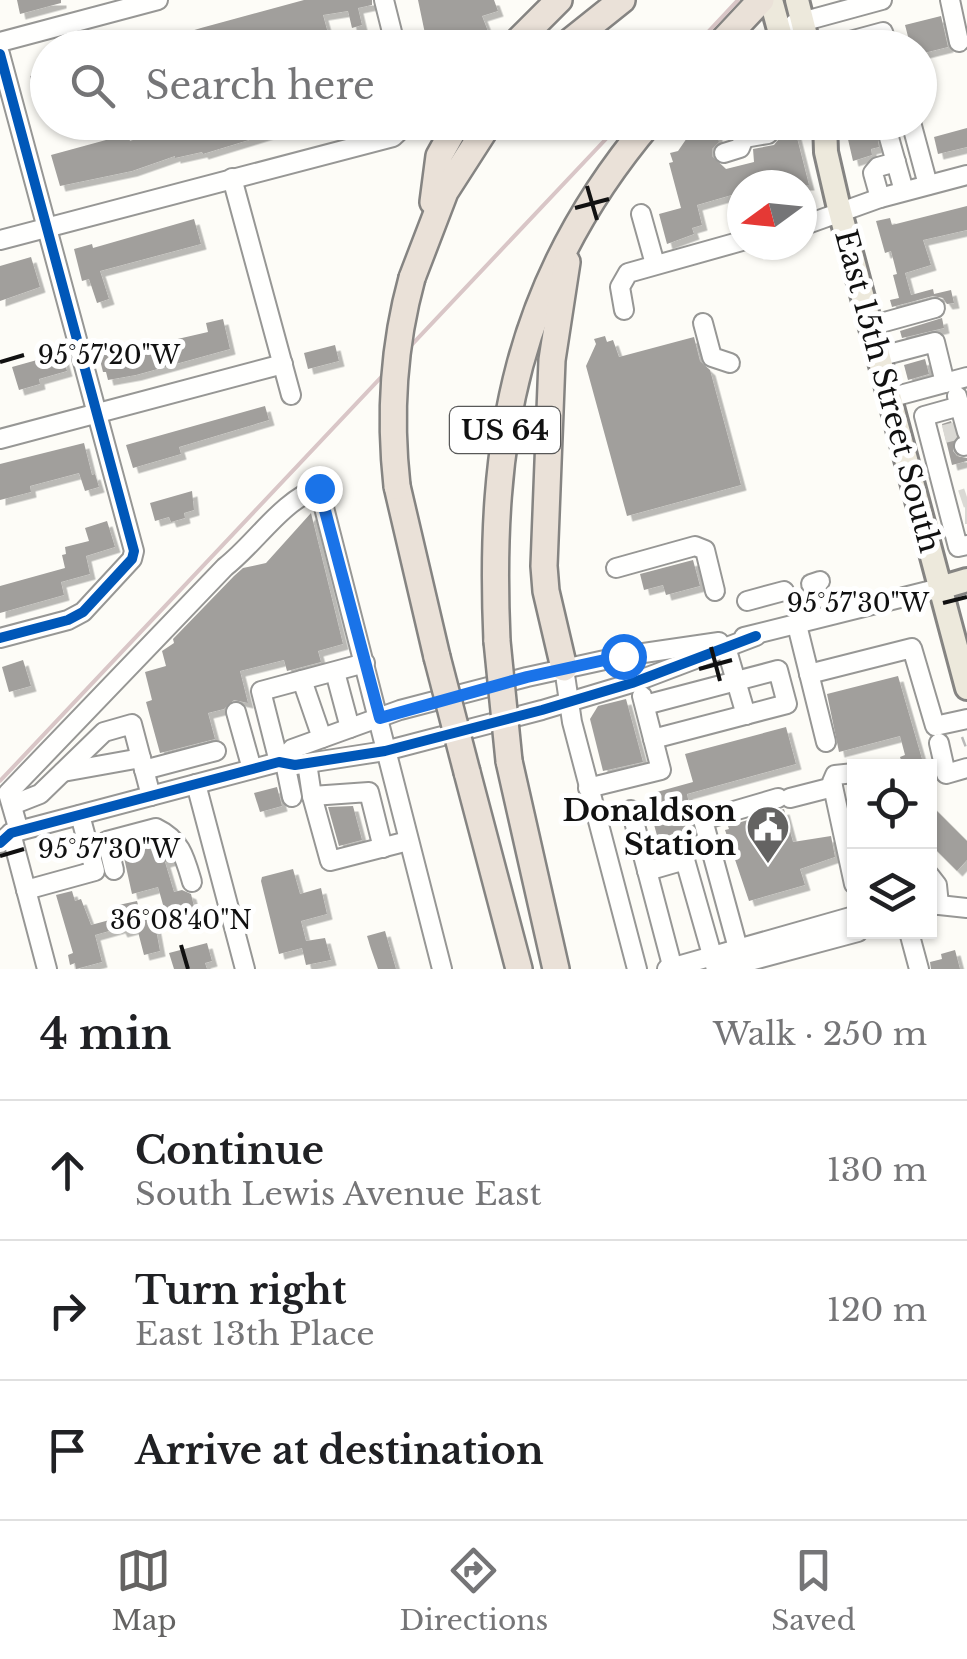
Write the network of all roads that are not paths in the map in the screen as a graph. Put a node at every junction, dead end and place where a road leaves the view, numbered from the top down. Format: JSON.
{"nodes":[{"id":1,"x":158,"y":0,"type":"edge"},
{"id":2,"x":384,"y":0,"type":"edge"},
{"id":3,"x":559,"y":0,"type":"edge"},
{"id":4,"x":622,"y":0,"type":"edge"},
{"id":5,"x":761,"y":0,"type":"edge"},
{"id":6,"x":771,"y":0,"type":"edge"},
{"id":7,"x":882,"y":0,"type":"edge"},
{"id":8,"x":950,"y":0,"type":"edge"},
{"id":9,"x":800,"y":10,"type":"edge"},
{"id":10,"x":45,"y":30,"type":"edge"},
{"id":11,"x":392,"y":30,"type":"edge"},
{"id":12,"x":529,"y":30,"type":"edge"},
{"id":13,"x":584,"y":30,"type":"edge"},
{"id":14,"x":732,"y":30,"type":"edge"},
{"id":15,"x":780,"y":30,"type":"edge"},
{"id":16,"x":30,"y":34,"type":"edge"},
{"id":17,"x":0,"y":42,"type":"edge"},
{"id":18,"x":960,"y":42,"type":"dead end"},
{"id":19,"x":0,"y":54,"type":"edge"},
{"id":20,"x":380,"y":140,"type":"edge"},
{"id":21,"x":448,"y":140,"type":"edge"},
{"id":22,"x":477,"y":140,"type":"edge"},
{"id":23,"x":636,"y":140,"type":"edge"},
{"id":24,"x":741,"y":140,"type":"edge"},
{"id":25,"x":820,"y":140,"type":"edge"},
{"id":26,"x":826,"y":140,"type":"edge"},
{"id":27,"x":890,"y":140,"type":"edge"},
{"id":28,"x":916,"y":140,"type":"edge"},
{"id":29,"x":826,"y":152,"type":"junction"},
{"id":30,"x":724,"y":154,"type":"dead end"},
{"id":31,"x":896,"y":162,"type":"junction"},
{"id":32,"x":967,"y":175,"type":"edge"},
{"id":33,"x":232,"y":178,"type":"junction"},
{"id":34,"x":928,"y":185,"type":"junction"},
{"id":35,"x":904,"y":192,"type":"junction"},
{"id":36,"x":880,"y":198,"type":"junction"},
{"id":37,"x":840,"y":212,"type":"junction"},
{"id":38,"x":640,"y":214,"type":"dead end"},
{"id":39,"x":817,"y":220,"type":"edge"},
{"id":40,"x":431,"y":223,"type":"junction"},
{"id":41,"x":47,"y":228,"type":"junction"},
{"id":42,"x":573,"y":232,"type":"junction"},
{"id":43,"x":0,"y":240,"type":"edge"},
{"id":44,"x":727,"y":245,"type":"edge"},
{"id":45,"x":654,"y":264,"type":"junction"},
{"id":46,"x":936,"y":308,"type":"dead end"},
{"id":47,"x":624,"y":310,"type":"dead end"},
{"id":48,"x":703,"y":323,"type":"dead end"},
{"id":49,"x":870,"y":326,"type":"junction"},
{"id":50,"x":878,"y":357,"type":"junction"},
{"id":51,"x":730,"y":363,"type":"dead end"},
{"id":52,"x":283,"y":364,"type":"junction"},
{"id":53,"x":955,"y":380,"type":"edge"},
{"id":54,"x":291,"y":395,"type":"dead end"},
{"id":55,"x":889,"y":398,"type":"junction"},
{"id":56,"x":960,"y":406,"type":"junction"},
{"id":57,"x":97,"y":414,"type":"junction"},
{"id":58,"x":0,"y":439,"type":"edge"},
{"id":59,"x":953,"y":440,"type":"edge"},
{"id":60,"x":956,"y":509,"type":"edge"},
{"id":61,"x":967,"y":545,"type":"edge"},
{"id":62,"x":616,"y":568,"type":"dead end"},
{"id":63,"x":967,"y":580,"type":"edge"},
{"id":64,"x":940,"y":588,"type":"junction"},
{"id":65,"x":715,"y":591,"type":"dead end"},
{"id":66,"x":784,"y":591,"type":"dead end"},
{"id":67,"x":747,"y":601,"type":"dead end"},
{"id":68,"x":797,"y":625,"type":"junction"},
{"id":69,"x":756,"y":636,"type":"junction"},
{"id":70,"x":0,"y":638,"type":"edge"},
{"id":71,"x":726,"y":647,"type":"junction"},
{"id":72,"x":365,"y":664,"type":"junction"},
{"id":73,"x":564,"y":668,"type":"junction"},
{"id":74,"x":808,"y":668,"type":"junction"},
{"id":75,"x":667,"y":670,"type":"junction"},
{"id":76,"x":778,"y":670,"type":"junction"},
{"id":77,"x":336,"y":672,"type":"junction"},
{"id":78,"x":965,"y":676,"type":"edge"},
{"id":79,"x":302,"y":680,"type":"junction"},
{"id":80,"x":638,"y":681,"type":"junction"},
{"id":81,"x":737,"y":681,"type":"junction"},
{"id":82,"x":674,"y":698,"type":"junction"},
{"id":83,"x":568,"y":703,"type":"junction"},
{"id":84,"x":645,"y":705,"type":"junction"},
{"id":85,"x":236,"y":712,"type":"dead end"},
{"id":86,"x":746,"y":715,"type":"junction"},
{"id":87,"x":380,"y":718,"type":"junction"},
{"id":88,"x":967,"y":719,"type":"edge"},
{"id":89,"x":350,"y":728,"type":"junction"},
{"id":90,"x":322,"y":738,"type":"junction"},
{"id":91,"x":653,"y":739,"type":"junction"},
{"id":92,"x":826,"y":742,"type":"dead end"},
{"id":93,"x":939,"y":744,"type":"dead end"},
{"id":94,"x":216,"y":751,"type":"dead end"},
{"id":95,"x":385,"y":752,"type":"junction"},
{"id":96,"x":282,"y":762,"type":"junction"},
{"id":97,"x":307,"y":763,"type":"junction"},
{"id":98,"x":142,"y":764,"type":"junction"},
{"id":99,"x":164,"y":765,"type":"junction"},
{"id":100,"x":967,"y":768,"type":"edge"},
{"id":101,"x":252,"y":769,"type":"junction"},
{"id":102,"x":63,"y":772,"type":"junction"},
{"id":103,"x":847,"y":774,"type":"edge"},
{"id":104,"x":938,"y":777,"type":"edge"},
{"id":105,"x":196,"y":784,"type":"junction"},
{"id":106,"x":394,"y":785,"type":"junction"},
{"id":107,"x":833,"y":787,"type":"junction"},
{"id":108,"x":588,"y":788,"type":"junction"},
{"id":109,"x":170,"y":791,"type":"junction"},
{"id":110,"x":369,"y":792,"type":"junction"},
{"id":111,"x":151,"y":796,"type":"junction"},
{"id":112,"x":312,"y":796,"type":"junction"},
{"id":113,"x":292,"y":797,"type":"dead end"},
{"id":114,"x":123,"y":803,"type":"junction"},
{"id":115,"x":12,"y":805,"type":"junction"},
{"id":116,"x":630,"y":810,"type":"dead end"},
{"id":117,"x":80,"y":815,"type":"junction"},
{"id":118,"x":8,"y":834,"type":"edge"},
{"id":119,"x":132,"y":834,"type":"junction"},
{"id":120,"x":408,"y":841,"type":"junction"},
{"id":121,"x":384,"y":848,"type":"junction"},
{"id":122,"x":214,"y":850,"type":"junction"},
{"id":123,"x":847,"y":852,"type":"edge"},
{"id":124,"x":185,"y":857,"type":"junction"},
{"id":125,"x":114,"y":870,"type":"dead end"},
{"id":126,"x":647,"y":870,"type":"junction"},
{"id":127,"x":192,"y":882,"type":"dead end"},
{"id":128,"x":26,"y":890,"type":"junction"},
{"id":129,"x":937,"y":906,"type":"edge"},
{"id":130,"x":967,"y":908,"type":"edge"},
{"id":131,"x":847,"y":918,"type":"edge"},
{"id":132,"x":847,"y":934,"type":"edge"},
{"id":133,"x":911,"y":939,"type":"edge"},
{"id":134,"x":740,"y":956,"type":"junction"},
{"id":135,"x":716,"y":965,"type":"edge"},
{"id":136,"x":671,"y":968,"type":"edge"},
{"id":137,"x":47,"y":969,"type":"edge"},
{"id":138,"x":245,"y":969,"type":"edge"},
{"id":139,"x":442,"y":969,"type":"edge"},
{"id":140,"x":519,"y":969,"type":"edge"},
{"id":141,"x":556,"y":969,"type":"edge"},
{"id":142,"x":637,"y":969,"type":"edge"},
{"id":143,"x":919,"y":969,"type":"edge"}],
"edges":[{"from":1,"to":10,"type":"street"},
{"from":2,"to":11,"type":"street"},
{"from":3,"to":12,"type":"highway"},
{"from":4,"to":13,"type":"highway"},
{"from":5,"to":14,"type":"highway"},
{"from":6,"to":15,"type":"main road"},
{"from":7,"to":9,"type":"street"},
{"from":8,"to":18,"type":"street"},
{"from":16,"to":17,"type":"street"},
{"from":19,"to":41,"type":"street"},
{"from":20,"to":33,"type":"street"},
{"from":21,"to":40,"type":"highway"},
{"from":22,"to":40,"type":"highway"},
{"from":23,"to":42,"type":"highway","number":"US 64"},
{"from":24,"to":30,"type":"street"},
{"from":25,"to":29,"type":"main road","name":"East 15th Street South"},
{"from":26,"to":29,"type":"main road","name":"East 15th Street South"},
{"from":27,"to":31,"type":"street"},
{"from":28,"to":34,"type":"street"},
{"from":29,"to":37,"type":"main road","name":"East 15th Street South"},
{"from":31,"to":35,"type":"street"},
{"from":31,"to":36,"type":"street"},
{"from":32,"to":34,"type":"street"},
{"from":33,"to":41,"type":"street"},
{"from":33,"to":52,"type":"street"},
{"from":34,"to":35,"type":"street"},
{"from":35,"to":36,"type":"street"},
{"from":36,"to":37,"type":"street"},
{"from":37,"to":39,"type":"street"},
{"from":37,"to":49,"type":"main road","name":"East 15th Street South"},
{"from":38,"to":45,"type":"street"},
{"from":40,"to":140,"type":"highway","bridge":true},
{"from":41,"to":43,"type":"street"},
{"from":41,"to":57,"type":"street"},
{"from":42,"to":73,"type":"highway"},
{"from":42,"to":141,"type":"highway","number":"US 64","bridge":true},
{"from":44,"to":45,"type":"street"},
{"from":45,"to":47,"type":"street"},
{"from":46,"to":49,"type":"street"},
{"from":48,"to":51,"type":"street"},
{"from":49,"to":50,"type":"main road","name":"East 15th Street South"},
{"from":50,"to":53,"type":"street"},
{"from":50,"to":55,"type":"main road","name":"East 15th Street South"},
{"from":52,"to":54,"type":"street"},
{"from":52,"to":57,"type":"street"},
{"from":53,"to":55,"type":"street"},
{"from":53,"to":56,"type":"street"},
{"from":55,"to":64,"type":"main road","name":"East 15th Street South"},
{"from":56,"to":59,"type":"street"},
{"from":56,"to":59,"type":"street"},
{"from":57,"to":58,"type":"street"},
{"from":57,"to":70,"type":"street"},
{"from":59,"to":60,"type":"street"},
{"from":60,"to":61,"type":"street"},
{"from":62,"to":65,"type":"street"},
{"from":63,"to":64,"type":"main road"},
{"from":64,"to":68,"type":"street"},
{"from":64,"to":78,"type":"main road","name":"East 15th Street South"},
{"from":66,"to":67,"type":"street"},
{"from":68,"to":69,"type":"street"},
{"from":68,"to":74,"type":"street"},
{"from":69,"to":71,"type":"street"},
{"from":69,"to":73,"type":"street"},
{"from":71,"to":75,"type":"street"},
{"from":71,"to":81,"type":"street"},
{"from":72,"to":77,"type":"street"},
{"from":72,"to":87,"type":"street"},
{"from":72,"to":115,"type":"street"},
{"from":73,"to":83,"type":"street"},
{"from":73,"to":87,"type":"street"},
{"from":74,"to":76,"type":"street"},
{"from":74,"to":88,"type":"street"},
{"from":74,"to":92,"type":"street"},
{"from":75,"to":80,"type":"street"},
{"from":75,"to":82,"type":"street"},
{"from":76,"to":81,"type":"street"},
{"from":76,"to":86,"type":"street"},
{"from":77,"to":79,"type":"street"},
{"from":77,"to":89,"type":"street"},
{"from":79,"to":90,"type":"street"},
{"from":79,"to":96,"type":"street"},
{"from":80,"to":83,"type":"street"},
{"from":80,"to":84,"type":"street"},
{"from":81,"to":82,"type":"street"},
{"from":81,"to":86,"type":"street"},
{"from":82,"to":84,"type":"street"},
{"from":83,"to":95,"type":"street"},
{"from":83,"to":108,"type":"street"},
{"from":84,"to":91,"type":"street"},
{"from":85,"to":101,"type":"street"},
{"from":86,"to":91,"type":"street"},
{"from":87,"to":89,"type":"street"},
{"from":87,"to":95,"type":"street"},
{"from":89,"to":90,"type":"street"},
{"from":90,"to":96,"type":"street"},
{"from":91,"to":108,"type":"street"},
{"from":93,"to":104,"type":"street"},
{"from":94,"to":99,"type":"street"},
{"from":95,"to":97,"type":"street"},
{"from":95,"to":106,"type":"street"},
{"from":96,"to":97,"type":"street"},
{"from":96,"to":101,"type":"street"},
{"from":96,"to":113,"type":"street"},
{"from":97,"to":112,"type":"street"},
{"from":98,"to":99,"type":"street"},
{"from":98,"to":102,"type":"street"},
{"from":98,"to":102,"type":"street"},
{"from":98,"to":111,"type":"street"},
{"from":99,"to":109,"type":"street"},
{"from":100,"to":104,"type":"street"},
{"from":101,"to":105,"type":"street"},
{"from":102,"to":115,"type":"street"},
{"from":103,"to":107,"type":"street"},
{"from":105,"to":109,"type":"street"},
{"from":105,"to":122,"type":"street"},
{"from":106,"to":110,"type":"street"},
{"from":106,"to":120,"type":"street"},
{"from":107,"to":123,"type":"street"},
{"from":107,"to":134,"type":"street"},
{"from":108,"to":142,"type":"street"},
{"from":109,"to":111,"type":"street"},
{"from":110,"to":112,"type":"street"},
{"from":110,"to":121,"type":"street"},
{"from":111,"to":114,"type":"street"},
{"from":112,"to":121,"type":"street"},
{"from":114,"to":117,"type":"street"},
{"from":114,"to":119,"type":"street"},
{"from":115,"to":118,"type":"street"},
{"from":116,"to":126,"type":"street"},
{"from":117,"to":118,"type":"street"},
{"from":117,"to":128,"type":"street"},
{"from":118,"to":128,"type":"street"},
{"from":119,"to":124,"type":"street"},
{"from":119,"to":125,"type":"street"},
{"from":120,"to":121,"type":"street"},
{"from":120,"to":139,"type":"street"},
{"from":122,"to":124,"type":"street"},
{"from":122,"to":138,"type":"street"},
{"from":124,"to":127,"type":"street"},
{"from":126,"to":135,"type":"street"},
{"from":126,"to":136,"type":"street"},
{"from":128,"to":137,"type":"street"},
{"from":129,"to":130,"type":"street"},
{"from":131,"to":134,"type":"street"},
{"from":132,"to":134,"type":"street"},
{"from":133,"to":143,"type":"street"},
{"from":134,"to":135,"type":"street"},
{"from":135,"to":136,"type":"street"}]}
